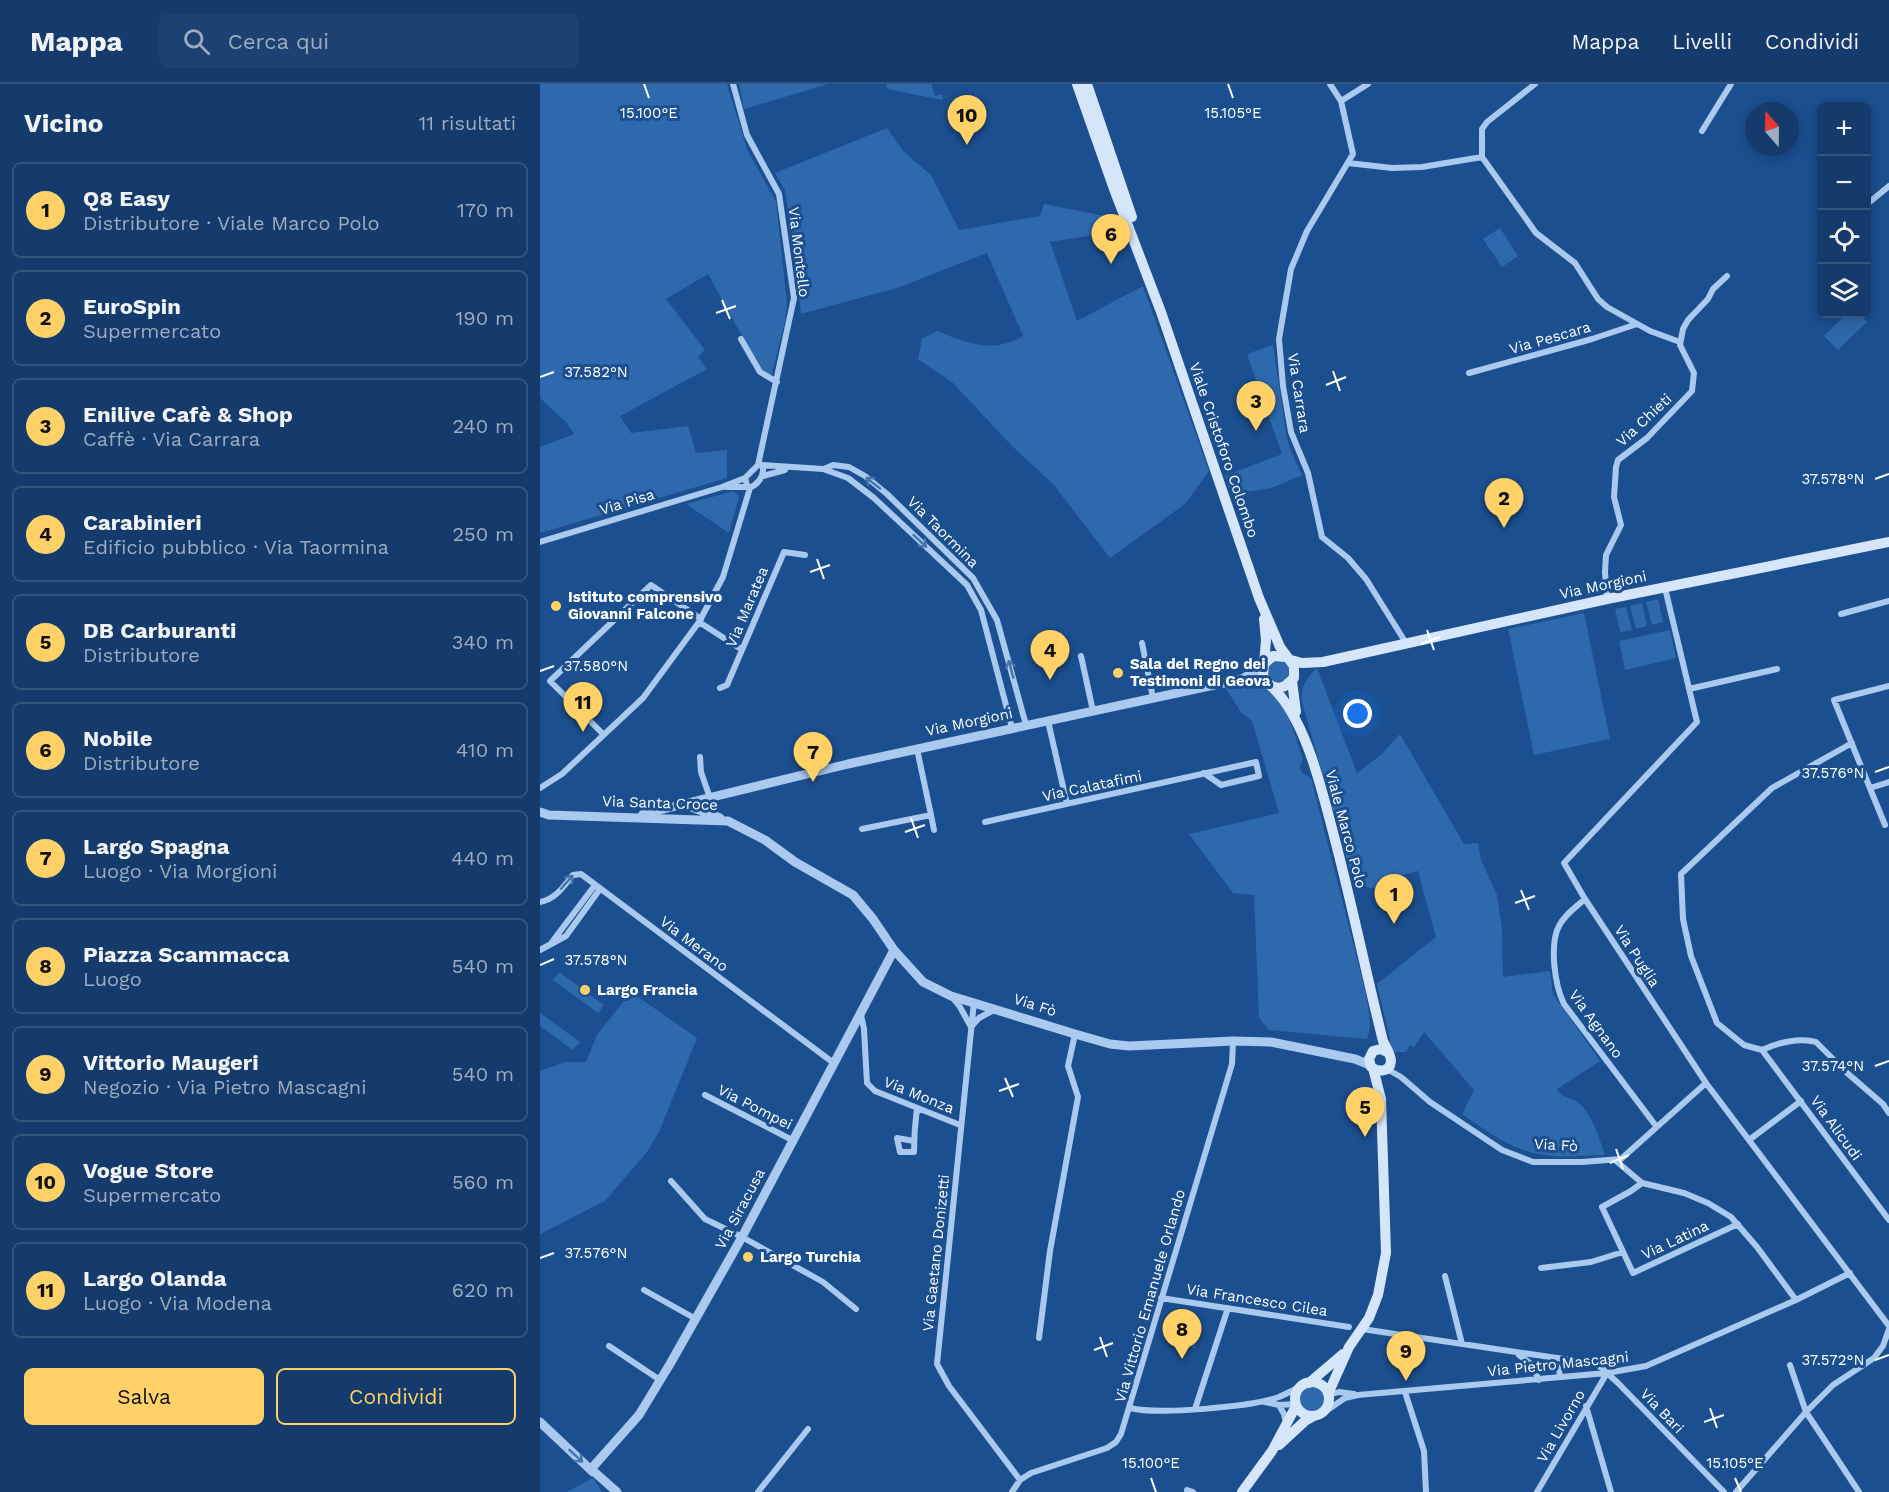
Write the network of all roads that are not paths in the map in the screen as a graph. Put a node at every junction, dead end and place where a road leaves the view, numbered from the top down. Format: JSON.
{"nodes":[{"id":1,"x":733,"y":84,"type":"edge"},
{"id":2,"x":1077,"y":84,"type":"edge"},
{"id":3,"x":1087,"y":84,"type":"edge"},
{"id":4,"x":1330,"y":84,"type":"edge"},
{"id":5,"x":1368,"y":84,"type":"edge"},
{"id":6,"x":1535,"y":84,"type":"edge"},
{"id":7,"x":1731,"y":84,"type":"edge"},
{"id":8,"x":1341,"y":102,"type":"junction"},
{"id":9,"x":1702,"y":131,"type":"dead end"},
{"id":10,"x":1482,"y":157,"type":"junction"},
{"id":11,"x":1348,"y":163,"type":"junction"},
{"id":12,"x":1889,"y":186,"type":"edge"},
{"id":13,"x":1871,"y":201,"type":"edge"},
{"id":14,"x":1726,"y":276,"type":"dead end"},
{"id":15,"x":1161,"y":312,"type":"junction"},
{"id":16,"x":1637,"y":324,"type":"junction"},
{"id":17,"x":741,"y":339,"type":"dead end"},
{"id":18,"x":1680,"y":342,"type":"junction"},
{"id":19,"x":1469,"y":373,"type":"dead end"},
{"id":20,"x":777,"y":382,"type":"junction"},
{"id":21,"x":760,"y":465,"type":"junction"},
{"id":22,"x":790,"y":468,"type":"junction"},
{"id":23,"x":823,"y":469,"type":"junction"},
{"id":24,"x":763,"y":476,"type":"junction"},
{"id":25,"x":745,"y":478,"type":"junction"},
{"id":26,"x":722,"y":487,"type":"junction"},
{"id":27,"x":748,"y":488,"type":"junction"},
{"id":28,"x":540,"y":542,"type":"edge"},
{"id":29,"x":1889,"y":542,"type":"edge"},
{"id":30,"x":805,"y":555,"type":"dead end"},
{"id":31,"x":1665,"y":588,"type":"junction"},
{"id":32,"x":1259,"y":598,"type":"junction"},
{"id":33,"x":1607,"y":599,"type":"junction"},
{"id":34,"x":1889,"y":601,"type":"edge"},
{"id":35,"x":1841,"y":614,"type":"dead end"},
{"id":36,"x":700,"y":620,"type":"junction"},
{"id":37,"x":1142,"y":643,"type":"dead end"},
{"id":38,"x":1406,"y":643,"type":"junction"},
{"id":39,"x":741,"y":649,"type":"junction"},
{"id":40,"x":1081,"y":656,"type":"dead end"},
{"id":41,"x":1288,"y":658,"type":"junction"},
{"id":42,"x":1323,"y":662,"type":"junction"},
{"id":43,"x":1263,"y":666,"type":"junction"},
{"id":44,"x":1777,"y":669,"type":"dead end"},
{"id":45,"x":1242,"y":679,"type":"junction"},
{"id":46,"x":1293,"y":679,"type":"junction"},
{"id":47,"x":1268,"y":684,"type":"junction"},
{"id":48,"x":1889,"y":686,"type":"edge"},
{"id":49,"x":720,"y":688,"type":"dead end"},
{"id":50,"x":1689,"y":689,"type":"junction"},
{"id":51,"x":1153,"y":698,"type":"junction"},
{"id":52,"x":1093,"y":711,"type":"junction"},
{"id":53,"x":1022,"y":712,"type":"junction"},
{"id":54,"x":1009,"y":715,"type":"junction"},
{"id":55,"x":1048,"y":721,"type":"junction"},
{"id":56,"x":1026,"y":725,"type":"junction"},
{"id":57,"x":1299,"y":727,"type":"junction"},
{"id":58,"x":1012,"y":728,"type":"junction"},
{"id":59,"x":603,"y":734,"type":"junction"},
{"id":60,"x":1852,"y":743,"type":"junction"},
{"id":61,"x":917,"y":749,"type":"junction"},
{"id":62,"x":700,"y":757,"type":"dead end"},
{"id":63,"x":1204,"y":773,"type":"junction"},
{"id":64,"x":1889,"y":782,"type":"edge"},
{"id":65,"x":540,"y":788,"type":"edge"},
{"id":66,"x":1870,"y":788,"type":"junction"},
{"id":67,"x":707,"y":798,"type":"junction"},
{"id":68,"x":1067,"y":804,"type":"junction"},
{"id":69,"x":679,"y":805,"type":"junction"},
{"id":70,"x":706,"y":813,"type":"junction"},
{"id":71,"x":931,"y":814,"type":"junction"},
{"id":72,"x":543,"y":815,"type":"edge"},
{"id":73,"x":632,"y":817,"type":"junction"},
{"id":74,"x":676,"y":819,"type":"junction"},
{"id":75,"x":728,"y":821,"type":"junction"},
{"id":76,"x":985,"y":822,"type":"dead end"},
{"id":77,"x":1885,"y":825,"type":"dead end"},
{"id":78,"x":862,"y":829,"type":"dead end"},
{"id":79,"x":934,"y":830,"type":"dead end"},
{"id":80,"x":765,"y":840,"type":"joint"},
{"id":81,"x":598,"y":887,"type":"junction"},
{"id":82,"x":1585,"y":899,"type":"junction"},
{"id":83,"x":540,"y":902,"type":"edge"},
{"id":84,"x":540,"y":950,"type":"edge"},
{"id":85,"x":894,"y":950,"type":"junction"},
{"id":86,"x":951,"y":996,"type":"junction"},
{"id":87,"x":974,"y":1002,"type":"junction"},
{"id":88,"x":996,"y":1009,"type":"junction"},
{"id":89,"x":1375,"y":1010,"type":"junction"},
{"id":90,"x":861,"y":1016,"type":"junction"},
{"id":91,"x":971,"y":1027,"type":"junction"},
{"id":92,"x":1075,"y":1034,"type":"junction"},
{"id":93,"x":1233,"y":1041,"type":"junction"},
{"id":94,"x":1762,"y":1050,"type":"junction"},
{"id":95,"x":1371,"y":1060,"type":"junction"},
{"id":96,"x":1389,"y":1061,"type":"junction"},
{"id":97,"x":835,"y":1064,"type":"junction"},
{"id":98,"x":1706,"y":1083,"type":"junction"},
{"id":99,"x":705,"y":1095,"type":"dead end"},
{"id":100,"x":1381,"y":1099,"type":"junction"},
{"id":101,"x":1801,"y":1101,"type":"junction"},
{"id":102,"x":917,"y":1108,"type":"junction"},
{"id":103,"x":1889,"y":1113,"type":"edge"},
{"id":104,"x":960,"y":1125,"type":"junction"},
{"id":105,"x":1656,"y":1126,"type":"junction"},
{"id":106,"x":1749,"y":1140,"type":"junction"},
{"id":107,"x":794,"y":1141,"type":"junction"},
{"id":108,"x":914,"y":1141,"type":"dead end"},
{"id":109,"x":1616,"y":1160,"type":"junction"},
{"id":110,"x":671,"y":1181,"type":"dead end"},
{"id":111,"x":1642,"y":1183,"type":"junction"},
{"id":112,"x":1889,"y":1220,"type":"edge"},
{"id":113,"x":1737,"y":1224,"type":"junction"},
{"id":114,"x":742,"y":1237,"type":"junction"},
{"id":115,"x":1623,"y":1252,"type":"junction"},
{"id":116,"x":1542,"y":1268,"type":"dead end"},
{"id":117,"x":1850,"y":1273,"type":"junction"},
{"id":118,"x":1445,"y":1276,"type":"dead end"},
{"id":119,"x":644,"y":1290,"type":"dead end"},
{"id":120,"x":1161,"y":1298,"type":"junction"},
{"id":121,"x":1796,"y":1300,"type":"junction"},
{"id":122,"x":1228,"y":1308,"type":"junction"},
{"id":123,"x":856,"y":1310,"type":"dead end"},
{"id":124,"x":696,"y":1319,"type":"junction"},
{"id":125,"x":1349,"y":1327,"type":"dead end"},
{"id":126,"x":1889,"y":1327,"type":"edge"},
{"id":127,"x":1362,"y":1329,"type":"junction"},
{"id":128,"x":1039,"y":1338,"type":"dead end"},
{"id":129,"x":1462,"y":1344,"type":"junction"},
{"id":130,"x":609,"y":1346,"type":"dead end"},
{"id":131,"x":1349,"y":1347,"type":"junction"},
{"id":132,"x":1516,"y":1353,"type":"junction"},
{"id":133,"x":1550,"y":1357,"type":"junction"},
{"id":134,"x":1790,"y":1365,"type":"dead end"},
{"id":135,"x":1607,"y":1373,"type":"junction"},
{"id":136,"x":1560,"y":1377,"type":"junction"},
{"id":137,"x":660,"y":1380,"type":"junction"},
{"id":138,"x":1539,"y":1380,"type":"junction"},
{"id":139,"x":1305,"y":1385,"type":"junction"},
{"id":140,"x":1405,"y":1392,"type":"junction"},
{"id":141,"x":1328,"y":1395,"type":"junction"},
{"id":142,"x":1358,"y":1395,"type":"junction"},
{"id":143,"x":1262,"y":1402,"type":"junction"},
{"id":144,"x":1279,"y":1405,"type":"junction"},
{"id":145,"x":1296,"y":1405,"type":"junction"},
{"id":146,"x":1586,"y":1406,"type":"junction"},
{"id":147,"x":1130,"y":1408,"type":"junction"},
{"id":148,"x":1196,"y":1409,"type":"junction"},
{"id":149,"x":1806,"y":1412,"type":"junction"},
{"id":150,"x":1318,"y":1414,"type":"junction"},
{"id":151,"x":540,"y":1422,"type":"edge"},
{"id":152,"x":1286,"y":1423,"type":"junction"},
{"id":153,"x":808,"y":1429,"type":"dead end"},
{"id":154,"x":1272,"y":1451,"type":"junction"},
{"id":155,"x":591,"y":1469,"type":"junction"},
{"id":156,"x":1020,"y":1480,"type":"junction"},
{"id":157,"x":609,"y":1492,"type":"edge"},
{"id":158,"x":617,"y":1492,"type":"edge"},
{"id":159,"x":758,"y":1492,"type":"edge"},
{"id":160,"x":1012,"y":1492,"type":"edge"},
{"id":161,"x":1242,"y":1492,"type":"edge"},
{"id":162,"x":1426,"y":1492,"type":"edge"},
{"id":163,"x":1537,"y":1492,"type":"edge"},
{"id":164,"x":1611,"y":1492,"type":"edge"},
{"id":165,"x":1724,"y":1492,"type":"edge"},
{"id":166,"x":1736,"y":1492,"type":"edge"},
{"id":167,"x":1859,"y":1492,"type":"edge"}],
"edges":[{"from":1,"to":20,"type":"street","name":"Via Montello"},
{"from":2,"to":15,"type":"main road","name":"Viale Cristoforo Colombo"},
{"from":3,"to":15,"type":"main road","name":"Viale Cristoforo Colombo"},
{"from":4,"to":8,"type":"street"},
{"from":5,"to":8,"type":"street"},
{"from":6,"to":10,"type":"street"},
{"from":7,"to":9,"type":"street"},
{"from":8,"to":11,"type":"street"},
{"from":10,"to":11,"type":"street"},
{"from":10,"to":16,"type":"street"},
{"from":11,"to":38,"type":"street","name":"Via Carrara"},
{"from":12,"to":13,"type":"street"},
{"from":14,"to":18,"type":"street"},
{"from":15,"to":32,"type":"main road","name":"Viale Cristoforo Colombo"},
{"from":16,"to":18,"type":"street"},
{"from":16,"to":19,"type":"street","name":"Via Pescara"},
{"from":17,"to":20,"type":"street"},
{"from":18,"to":33,"type":"street","name":"Via Chieti"},
{"from":20,"to":21,"type":"street","name":"Via Montello"},
{"from":21,"to":22,"type":"street","name":"Via Taormina"},
{"from":21,"to":24,"type":"street"},
{"from":21,"to":25,"type":"street"},
{"from":22,"to":23,"type":"street","name":"Via Taormina"},
{"from":22,"to":24,"type":"street","name":"Via Taormina"},
{"from":53,"to":23,"type":"street","name":"Via Taormina","one_way":true},
{"from":23,"to":54,"type":"street","name":"Via Taormina","one_way":true},
{"from":24,"to":27,"type":"street"},
{"from":25,"to":26,"type":"street","name":"Via Pisa"},
{"from":25,"to":27,"type":"street"},
{"from":26,"to":27,"type":"street","name":"Via Pisa"},
{"from":26,"to":28,"type":"street","name":"Via Pisa"},
{"from":27,"to":36,"type":"street"},
{"from":29,"to":31,"type":"main road","name":"Via Morgioni"},
{"from":30,"to":39,"type":"street","name":"Via Maratea"},
{"from":31,"to":33,"type":"main road","name":"Via Morgioni"},
{"from":31,"to":50,"type":"street","name":"Via Puglia"},
{"from":32,"to":41,"type":"main road"},
{"from":32,"to":43,"type":"main road"},
{"from":33,"to":38,"type":"main road","name":"Via Morgioni"},
{"from":34,"to":35,"type":"street"},
{"from":36,"to":39,"type":"street"},
{"from":36,"to":59,"type":"street"},
{"from":36,"to":59,"type":"street"},
{"from":37,"to":51,"type":"street"},
{"from":38,"to":42,"type":"main road","name":"Via Morgioni"},
{"from":39,"to":49,"type":"street","name":"Via Maratea"},
{"from":40,"to":52,"type":"street"},
{"from":41,"to":42,"type":"main road"},
{"from":41,"to":43,"type":"main road"},
{"from":41,"to":46,"type":"main road"},
{"from":42,"to":46,"type":"main road"},
{"from":43,"to":45,"type":"street"},
{"from":43,"to":47,"type":"main road"},
{"from":44,"to":50,"type":"street"},
{"from":45,"to":47,"type":"street"},
{"from":45,"to":51,"type":"street","name":"Via Morgioni"},
{"from":46,"to":47,"type":"main road"},
{"from":46,"to":57,"type":"main road"},
{"from":47,"to":57,"type":"main road"},
{"from":48,"to":60,"type":"street"},
{"from":50,"to":82,"type":"street","name":"Via Puglia"},
{"from":51,"to":52,"type":"street","name":"Via Morgioni"},
{"from":52,"to":55,"type":"street","name":"Via Morgioni"},
{"from":53,"to":54,"type":"street"},
{"from":53,"to":56,"type":"street","name":"Via Taormina"},
{"from":54,"to":58,"type":"street","name":"Via Taormina"},
{"from":55,"to":56,"type":"street","name":"Via Morgioni"},
{"from":55,"to":68,"type":"street"},
{"from":56,"to":58,"type":"street","name":"Via Morgioni"},
{"from":57,"to":89,"type":"main road","name":"Viale Marco Polo"},
{"from":58,"to":61,"type":"street","name":"Via Morgioni"},
{"from":59,"to":65,"type":"street"},
{"from":60,"to":66,"type":"street"},
{"from":60,"to":94,"type":"street"},
{"from":61,"to":67,"type":"street","name":"Via Morgioni"},
{"from":61,"to":71,"type":"street"},
{"from":62,"to":67,"type":"street"},
{"from":63,"to":63,"type":"street","name":"Via Calatafimi"},
{"from":63,"to":68,"type":"street","name":"Via Calatafimi"},
{"from":64,"to":66,"type":"street"},
{"from":66,"to":77,"type":"street"},
{"from":67,"to":69,"type":"street","name":"Via Morgioni"},
{"from":67,"to":70,"type":"street"},
{"from":68,"to":76,"type":"street","name":"Via Calatafimi"},
{"from":69,"to":70,"type":"street"},
{"from":69,"to":73,"type":"street","name":"Via Morgioni"},
{"from":69,"to":74,"type":"street"},
{"from":70,"to":75,"type":"street"},
{"from":71,"to":78,"type":"street"},
{"from":71,"to":79,"type":"street"},
{"from":72,"to":73,"type":"street","name":"Via Santa Croce"},
{"from":73,"to":74,"type":"street","name":"Via Santa Croce"},
{"from":74,"to":75,"type":"street","name":"Via Santa Croce"},
{"from":75,"to":80,"type":"street","name":"Via Santa Croce"},
{"from":80,"to":85,"type":"street","name":"Via Fò"},
{"from":83,"to":81,"type":"street","name":"Via Merano","one_way":true},
{"from":81,"to":84,"type":"street"},
{"from":81,"to":97,"type":"street","name":"Via Merano"},
{"from":82,"to":98,"type":"street","name":"Via Puglia"},
{"from":82,"to":105,"type":"street","name":"Via Agnano"},
{"from":85,"to":86,"type":"street","name":"Via Fò"},
{"from":85,"to":90,"type":"street","name":"Via Siracusa"},
{"from":86,"to":87,"type":"street","name":"Via Fò"},
{"from":86,"to":91,"type":"street"},
{"from":87,"to":88,"type":"street","name":"Via Fò"},
{"from":87,"to":91,"type":"street","name":"Via Gaetano Donizetti"},
{"from":88,"to":91,"type":"street"},
{"from":88,"to":92,"type":"street","name":"Via Fò"},
{"from":89,"to":95,"type":"main road"},
{"from":89,"to":96,"type":"main road","name":"Viale Marco Polo"},
{"from":90,"to":97,"type":"street","name":"Via Siracusa"},
{"from":90,"to":102,"type":"street","name":"Via Monza"},
{"from":91,"to":104,"type":"street","name":"Via Gaetano Donizetti"},
{"from":92,"to":93,"type":"street","name":"Via Fò"},
{"from":92,"to":128,"type":"street"},
{"from":93,"to":95,"type":"street","name":"Via Fò"},
{"from":93,"to":120,"type":"street","name":"Via Vittorio Emanuele Orlando"},
{"from":94,"to":101,"type":"street","name":"Via Alicudi"},
{"from":94,"to":103,"type":"street"},
{"from":95,"to":96,"type":"main road"},
{"from":95,"to":96,"type":"main road"},
{"from":95,"to":100,"type":"main road"},
{"from":96,"to":100,"type":"main road"},
{"from":96,"to":109,"type":"street","name":"Via Fò"},
{"from":97,"to":107,"type":"street","name":"Via Siracusa"},
{"from":98,"to":105,"type":"street"},
{"from":98,"to":106,"type":"street","name":"Via Puglia"},
{"from":99,"to":107,"type":"street","name":"Via Pompei"},
{"from":100,"to":127,"type":"main road"},
{"from":101,"to":106,"type":"street"},
{"from":101,"to":112,"type":"street","name":"Via Alicudi"},
{"from":102,"to":104,"type":"street","name":"Via Monza"},
{"from":102,"to":108,"type":"street"},
{"from":104,"to":156,"type":"street","name":"Via Gaetano Donizetti"},
{"from":105,"to":109,"type":"street"},
{"from":106,"to":117,"type":"street","name":"Via Puglia"},
{"from":107,"to":114,"type":"street","name":"Via Siracusa"},
{"from":109,"to":111,"type":"street"},
{"from":110,"to":114,"type":"street"},
{"from":111,"to":113,"type":"street"},
{"from":111,"to":115,"type":"street","name":"Via Latina"},
{"from":113,"to":115,"type":"street","name":"Via Latina"},
{"from":113,"to":121,"type":"street"},
{"from":114,"to":123,"type":"street"},
{"from":114,"to":124,"type":"street","name":"Via Siracusa"},
{"from":115,"to":116,"type":"street"},
{"from":117,"to":121,"type":"street","name":"Via Pietro Mascagni"},
{"from":117,"to":126,"type":"street","name":"Via Puglia"},
{"from":118,"to":129,"type":"street"},
{"from":119,"to":124,"type":"street"},
{"from":120,"to":122,"type":"street","name":"Via Francesco Cilea"},
{"from":120,"to":147,"type":"street","name":"Via Vittorio Emanuele Orlando"},
{"from":121,"to":135,"type":"street","name":"Via Pietro Mascagni"},
{"from":122,"to":125,"type":"street","name":"Via Francesco Cilea"},
{"from":122,"to":148,"type":"street"},
{"from":124,"to":137,"type":"street","name":"Via Siracusa"},
{"from":126,"to":149,"type":"street"},
{"from":127,"to":129,"type":"street"},
{"from":127,"to":131,"type":"main road"},
{"from":129,"to":132,"type":"street"},
{"from":130,"to":137,"type":"street"},
{"from":131,"to":139,"type":"main road"},
{"from":131,"to":141,"type":"main road"},
{"from":132,"to":133,"type":"street"},
{"from":132,"to":138,"type":"street"},
{"from":133,"to":135,"type":"street"},
{"from":133,"to":136,"type":"street"},
{"from":134,"to":149,"type":"street"},
{"from":135,"to":136,"type":"street","name":"Via Pietro Mascagni"},
{"from":135,"to":146,"type":"street","name":"Via Livorno"},
{"from":135,"to":165,"type":"street","name":"Via Bari"},
{"from":136,"to":138,"type":"street","name":"Via Pietro Mascagni"},
{"from":137,"to":155,"type":"street","name":"Via Siracusa"},
{"from":138,"to":140,"type":"street","name":"Via Pietro Mascagni"},
{"from":139,"to":141,"type":"main road"},
{"from":139,"to":143,"type":"street"},
{"from":139,"to":145,"type":"main road"},
{"from":140,"to":142,"type":"street","name":"Via Pietro Mascagni"},
{"from":140,"to":162,"type":"street"},
{"from":141,"to":142,"type":"street","name":"Via Pietro Mascagni"},
{"from":141,"to":150,"type":"main road"},
{"from":142,"to":150,"type":"street"},
{"from":143,"to":144,"type":"street"},
{"from":143,"to":148,"type":"street"},
{"from":144,"to":145,"type":"street"},
{"from":144,"to":152,"type":"street"},
{"from":145,"to":150,"type":"main road"},
{"from":145,"to":152,"type":"main road"},
{"from":146,"to":163,"type":"street","name":"Via Livorno"},
{"from":146,"to":164,"type":"street"},
{"from":147,"to":148,"type":"street"},
{"from":147,"to":156,"type":"street","name":"Via Vittorio Emanuele Orlando"},
{"from":149,"to":166,"type":"street"},
{"from":149,"to":167,"type":"street"},
{"from":150,"to":154,"type":"main road"},
{"from":151,"to":155,"type":"street","one_way":true},
{"from":152,"to":154,"type":"main road"},
{"from":153,"to":159,"type":"street"},
{"from":154,"to":161,"type":"main road"},
{"from":155,"to":157,"type":"street"},
{"from":155,"to":158,"type":"street"},
{"from":156,"to":160,"type":"street"}]}
